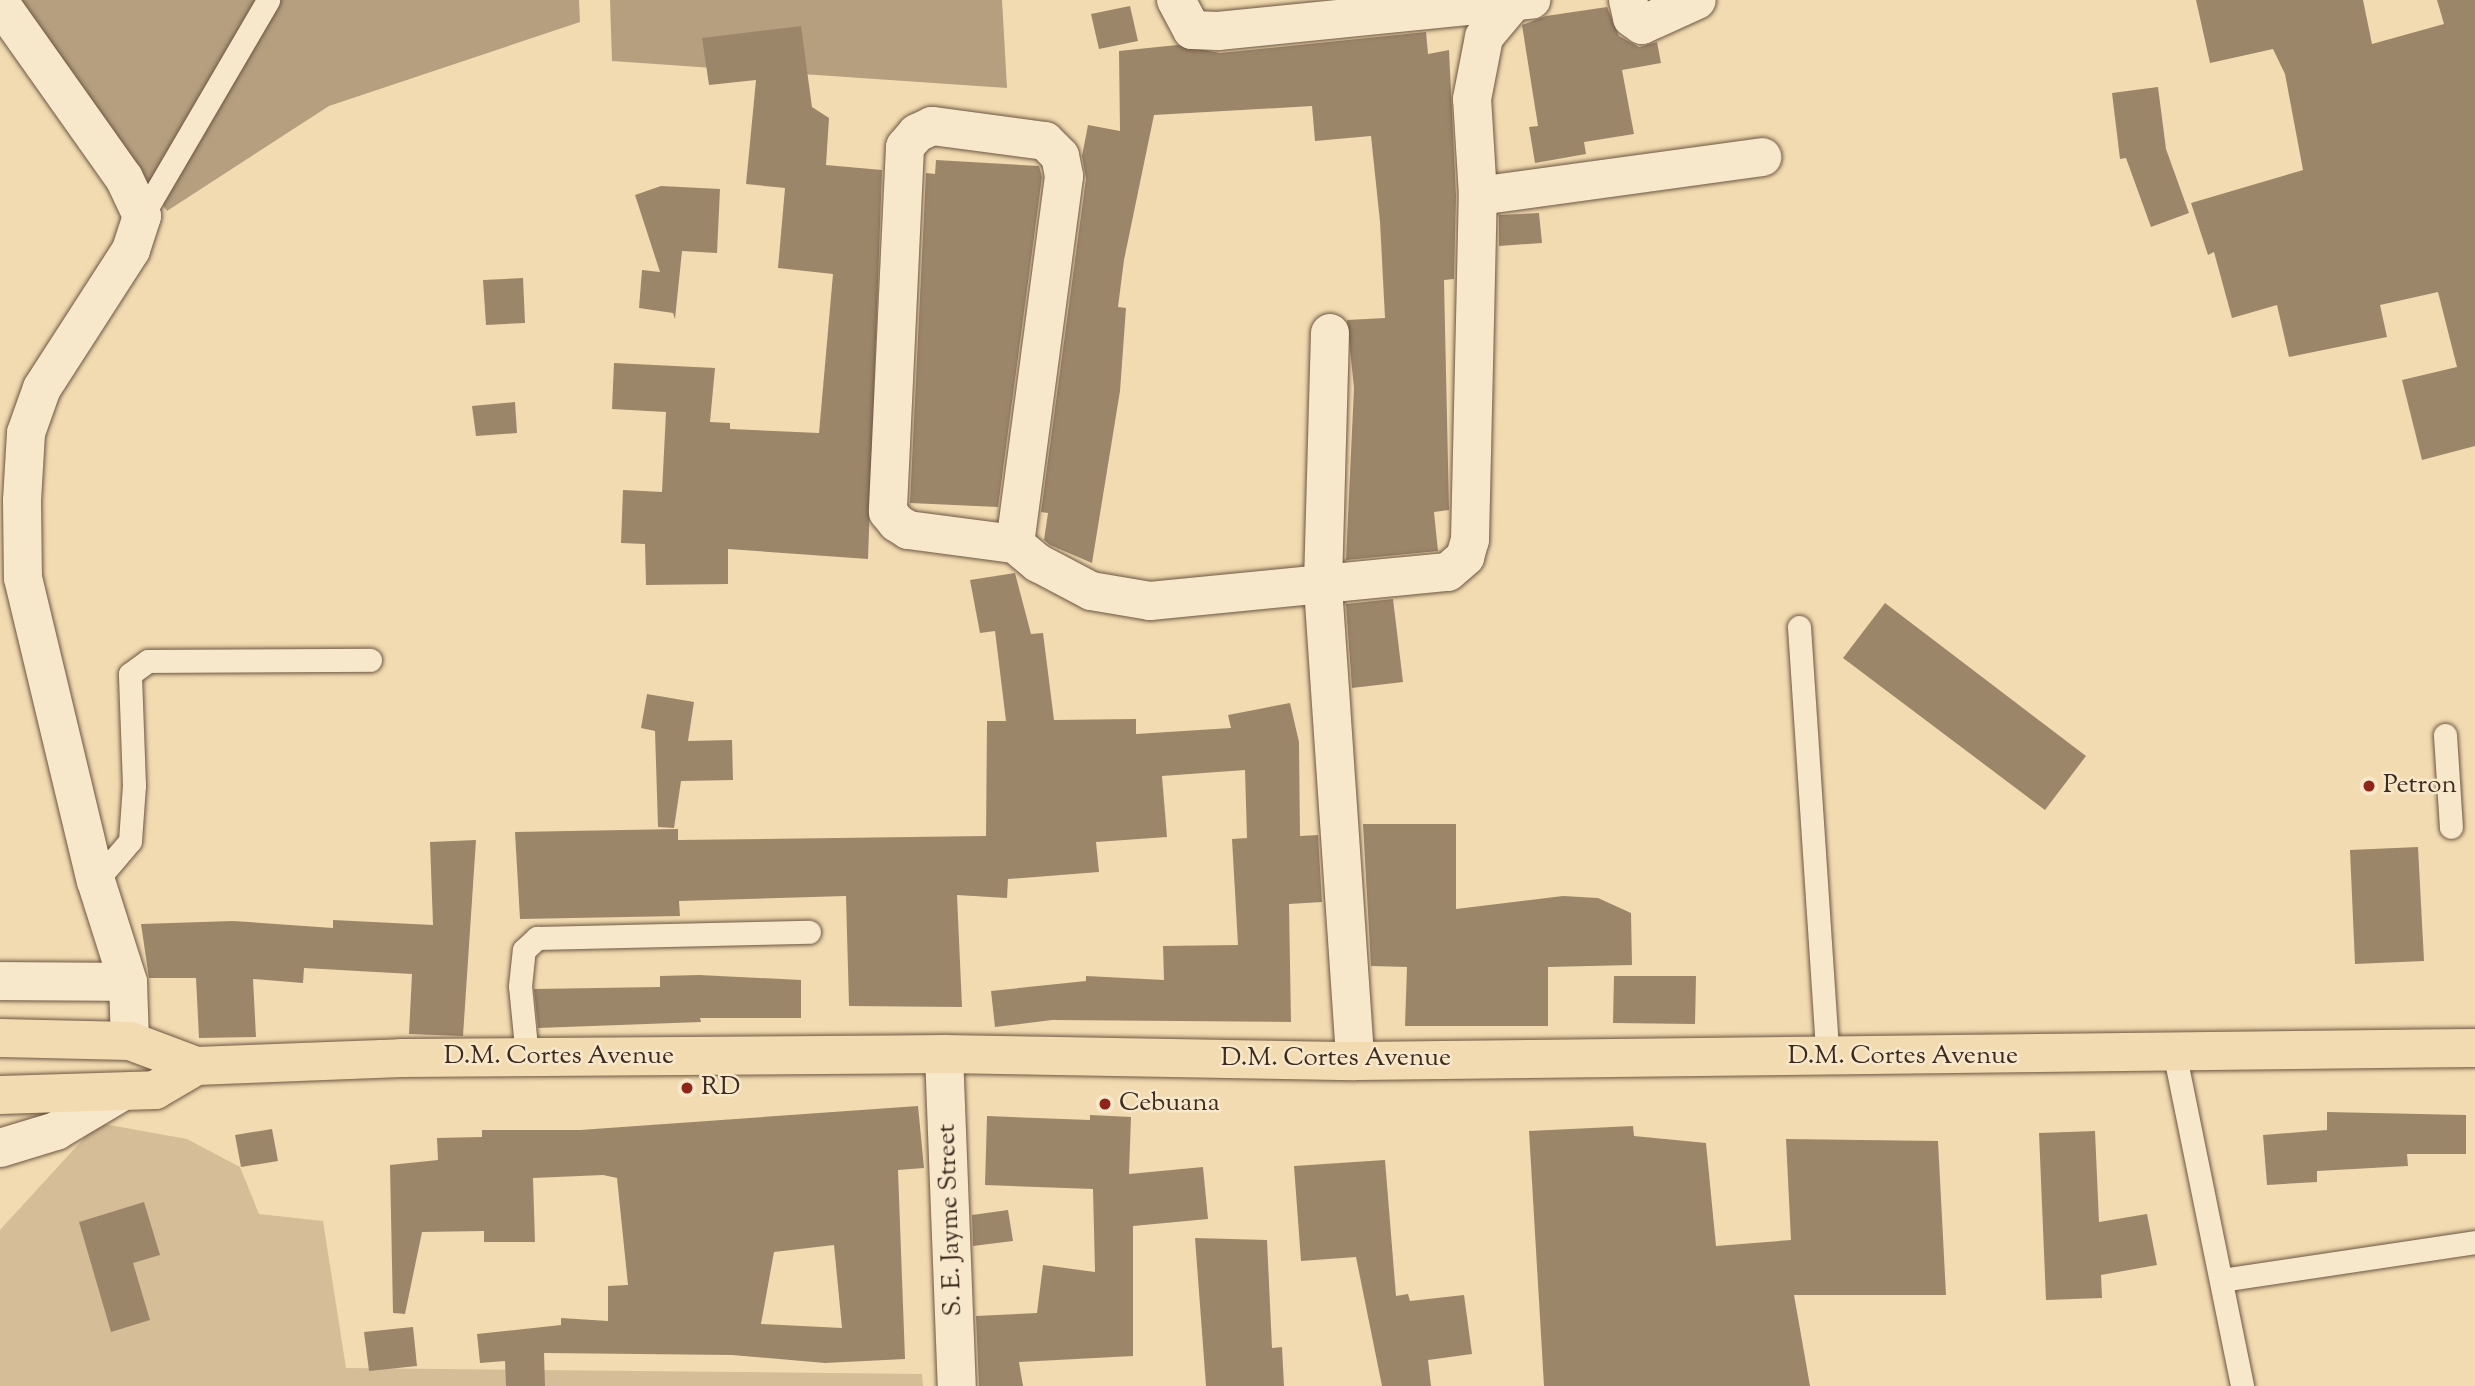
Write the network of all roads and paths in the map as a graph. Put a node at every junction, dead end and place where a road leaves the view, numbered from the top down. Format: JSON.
{"nodes":[{"id":1,"x":268,"y":0,"type":"edge"},
{"id":2,"x":1175,"y":0,"type":"edge"},
{"id":3,"x":1628,"y":0,"type":"edge"},
{"id":4,"x":1697,"y":0,"type":"edge"},
{"id":5,"x":1520,"y":1,"type":"edge"},
{"id":6,"x":0,"y":3,"type":"edge"},
{"id":7,"x":1762,"y":157,"type":"dead end"},
{"id":8,"x":1478,"y":195,"type":"junction"},
{"id":9,"x":142,"y":216,"type":"junction"},
{"id":10,"x":1331,"y":333,"type":"dead end"},
{"id":11,"x":1015,"y":544,"type":"junction"},
{"id":12,"x":1323,"y":587,"type":"junction"},
{"id":13,"x":1799,"y":627,"type":"dead end"},
{"id":14,"x":370,"y":660,"type":"dead end"},
{"id":15,"x":2445,"y":735,"type":"dead end"},
{"id":16,"x":2451,"y":827,"type":"dead end"},
{"id":17,"x":96,"y":881,"type":"junction"},
{"id":18,"x":809,"y":932,"type":"dead end"},
{"id":19,"x":0,"y":981,"type":"edge"},
{"id":20,"x":128,"y":982,"type":"junction"},
{"id":21,"x":0,"y":1038,"type":"edge"},
{"id":22,"x":130,"y":1041,"type":"junction"},
{"id":23,"x":2475,"y":1048,"type":"edge"},
{"id":24,"x":944,"y":1054,"type":"junction"},
{"id":25,"x":2175,"y":1056,"type":"junction"},
{"id":26,"x":527,"y":1058,"type":"junction"},
{"id":27,"x":1828,"y":1058,"type":"junction"},
{"id":28,"x":1355,"y":1061,"type":"junction"},
{"id":29,"x":197,"y":1066,"type":"junction"},
{"id":30,"x":0,"y":1094,"type":"edge"},
{"id":31,"x":118,"y":1094,"type":"junction"},
{"id":32,"x":0,"y":1148,"type":"edge"},
{"id":33,"x":2475,"y":1242,"type":"edge"},
{"id":34,"x":2222,"y":1280,"type":"junction"},
{"id":35,"x":957,"y":1386,"type":"edge"},
{"id":36,"x":2242,"y":1386,"type":"edge"}],
"edges":[{"from":1,"to":9,"type":"lane"},
{"from":2,"to":5,"type":"street"},
{"from":3,"to":4,"type":"street"},
{"from":5,"to":8,"type":"street"},
{"from":6,"to":9,"type":"street"},
{"from":7,"to":8,"type":"street"},
{"from":8,"to":12,"type":"street"},
{"from":9,"to":17,"type":"street"},
{"from":10,"to":12,"type":"street"},
{"from":11,"to":11,"type":"street"},
{"from":11,"to":12,"type":"street"},
{"from":12,"to":28,"type":"street"},
{"from":13,"to":27,"type":"lane"},
{"from":14,"to":17,"type":"lane"},
{"from":15,"to":16,"type":"lane"},
{"from":17,"to":20,"type":"street"},
{"from":18,"to":26,"type":"lane"},
{"from":19,"to":20,"type":"street"},
{"from":20,"to":22,"type":"street"},
{"from":21,"to":22,"type":"highway","name":"D.M. Cortes Avenue"},
{"from":22,"to":29,"type":"highway","name":"D.M. Cortes Avenue"},
{"from":23,"to":25,"type":"highway","name":"D.M. Cortes Avenue"},
{"from":24,"to":26,"type":"highway","name":"D.M. Cortes Avenue"},
{"from":24,"to":28,"type":"highway","name":"D.M. Cortes Avenue"},
{"from":24,"to":35,"type":"street","name":"S. E. Jayme Street"},
{"from":25,"to":27,"type":"highway","name":"D.M. Cortes Avenue"},
{"from":25,"to":34,"type":"lane"},
{"from":26,"to":29,"type":"highway","name":"D.M. Cortes Avenue"},
{"from":27,"to":28,"type":"highway","name":"D.M. Cortes Avenue"},
{"from":29,"to":31,"type":"highway","name":"D.M. Cortes Avenue"},
{"from":30,"to":31,"type":"highway","name":"D.M. Cortes Avenue"},
{"from":31,"to":32,"type":"street"},
{"from":33,"to":34,"type":"lane"},
{"from":34,"to":36,"type":"lane"}]}
